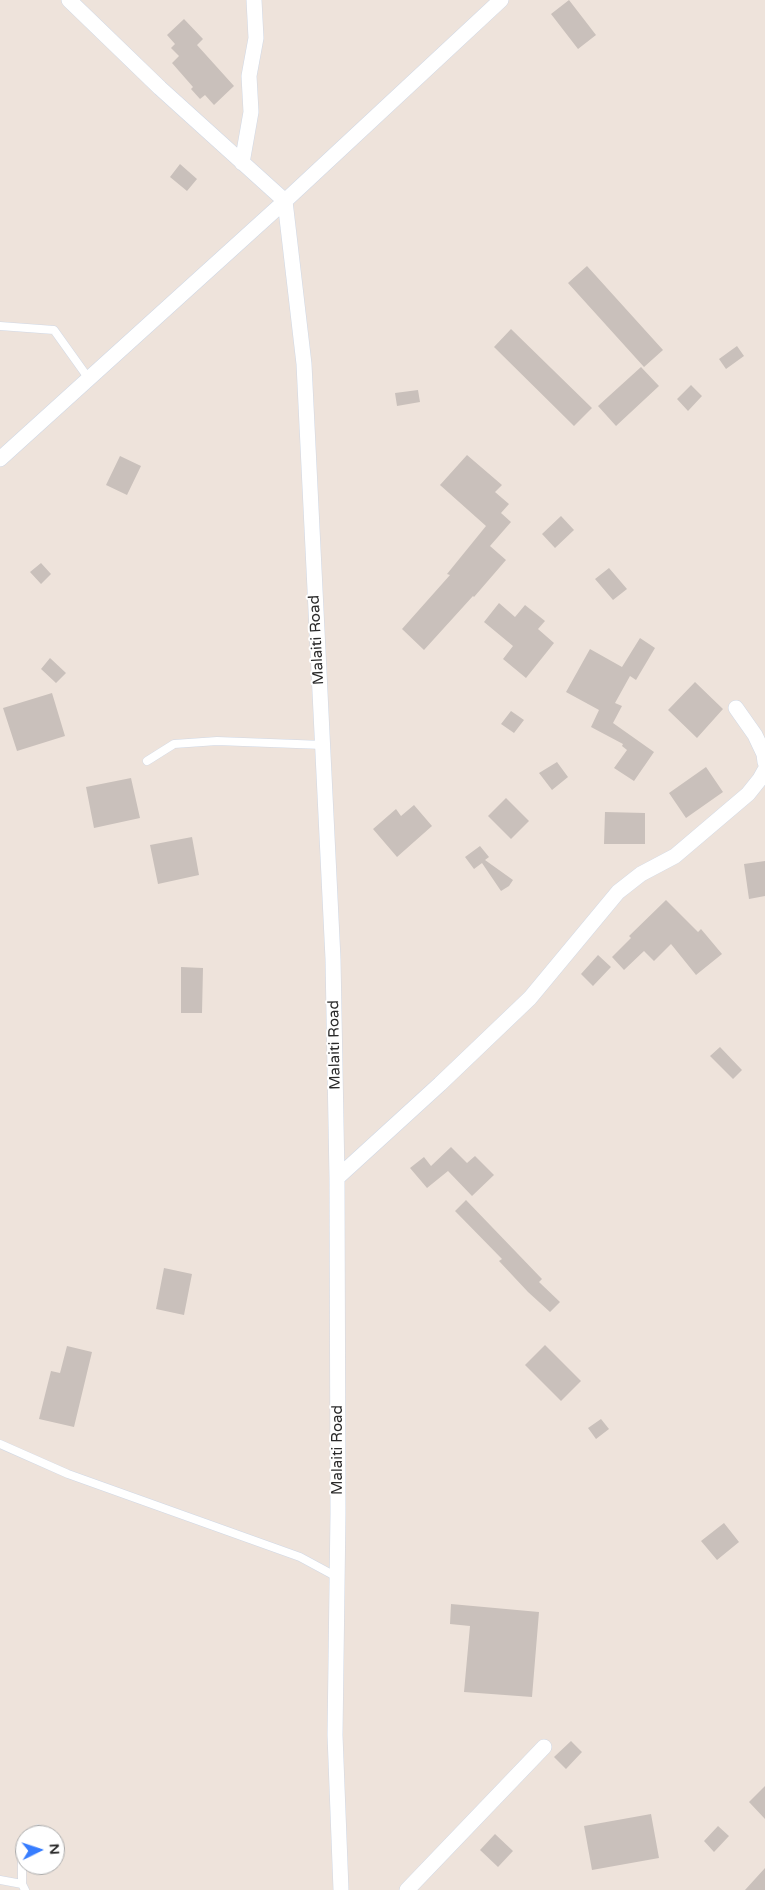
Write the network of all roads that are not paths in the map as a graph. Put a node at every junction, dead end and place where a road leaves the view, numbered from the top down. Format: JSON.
{"nodes":[{"id":1,"x":69,"y":0,"type":"edge"},
{"id":2,"x":254,"y":0,"type":"edge"},
{"id":3,"x":501,"y":0,"type":"edge"},
{"id":4,"x":242,"y":163,"type":"junction"},
{"id":5,"x":285,"y":202,"type":"junction"},
{"id":6,"x":0,"y":326,"type":"edge"},
{"id":7,"x":89,"y":379,"type":"junction"},
{"id":8,"x":0,"y":459,"type":"edge"},
{"id":9,"x":736,"y":708,"type":"dead end"},
{"id":10,"x":323,"y":745,"type":"junction"},
{"id":11,"x":147,"y":761,"type":"dead end"},
{"id":12,"x":765,"y":762,"type":"edge"},
{"id":13,"x":765,"y":770,"type":"edge"},
{"id":14,"x":337,"y":1178,"type":"junction"},
{"id":15,"x":0,"y":1444,"type":"edge"},
{"id":16,"x":337,"y":1577,"type":"junction"},
{"id":17,"x":544,"y":1747,"type":"dead end"},
{"id":18,"x":0,"y":1880,"type":"edge"},
{"id":19,"x":24,"y":1887,"type":"edge"},
{"id":20,"x":341,"y":1890,"type":"edge"},
{"id":21,"x":407,"y":1890,"type":"edge"}],
"edges":[{"from":1,"to":4,"type":"street"},
{"from":2,"to":4,"type":"street"},
{"from":3,"to":5,"type":"street"},
{"from":4,"to":5,"type":"street"},
{"from":5,"to":7,"type":"street"},
{"from":5,"to":10,"type":"street","name":"Malaiti Road"},
{"from":6,"to":7,"type":"lane"},
{"from":7,"to":8,"type":"street"},
{"from":9,"to":12,"type":"street"},
{"from":10,"to":11,"type":"lane"},
{"from":10,"to":14,"type":"street","name":"Malaiti Road"},
{"from":13,"to":14,"type":"street"},
{"from":14,"to":16,"type":"street","name":"Malaiti Road"},
{"from":15,"to":16,"type":"lane"},
{"from":16,"to":20,"type":"street","name":"Malaiti Road"},
{"from":17,"to":21,"type":"street"},
{"from":18,"to":19,"type":"lane"}]}
